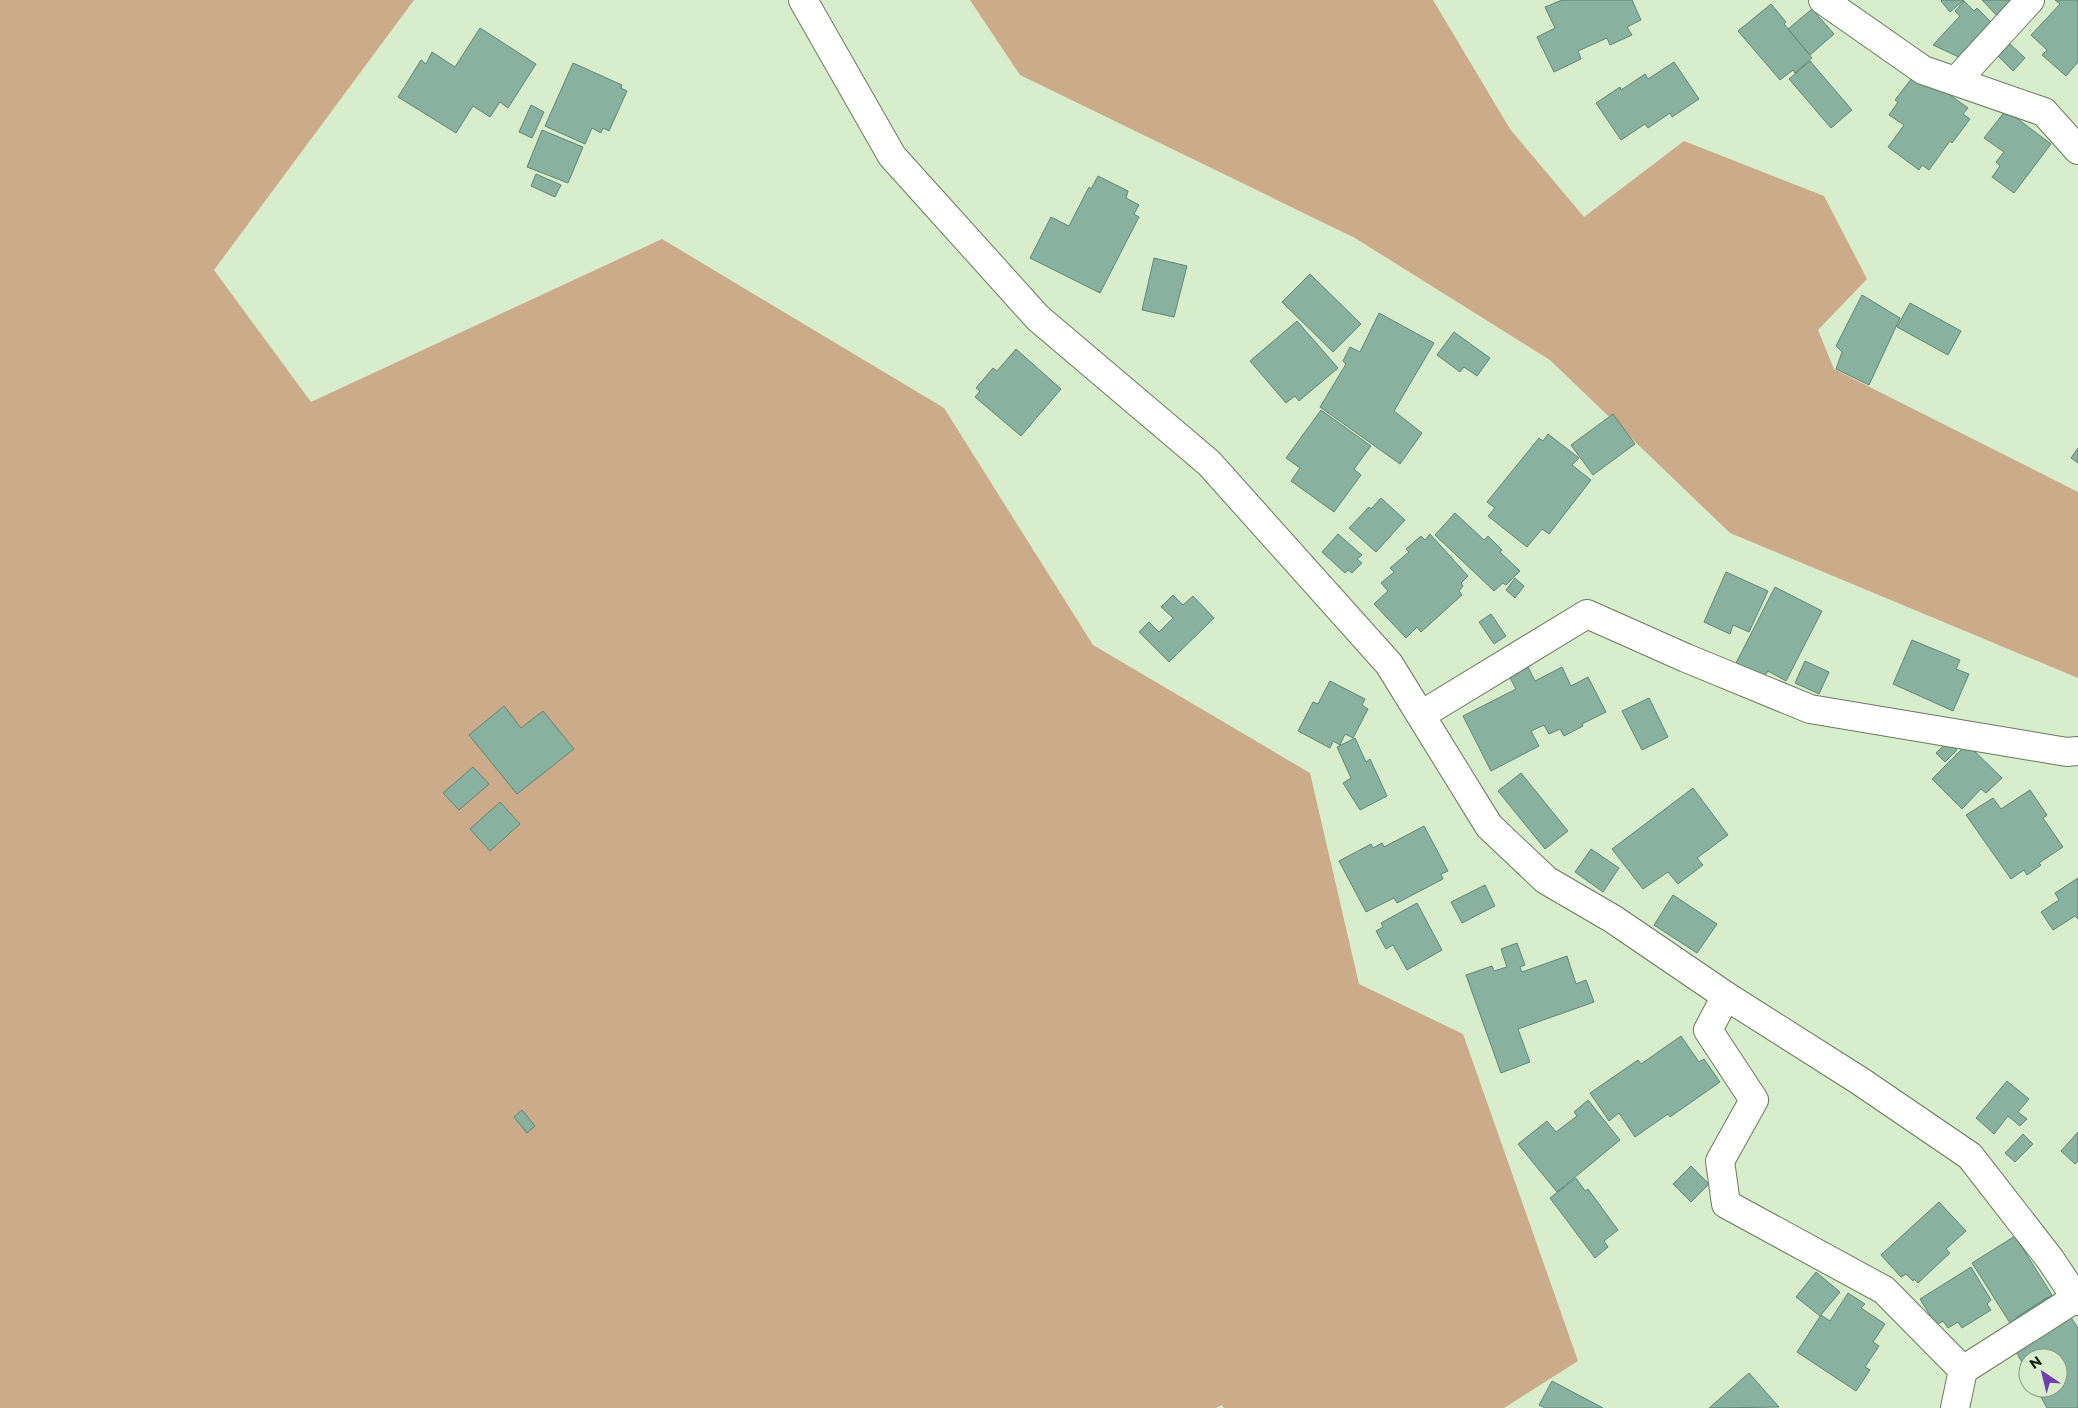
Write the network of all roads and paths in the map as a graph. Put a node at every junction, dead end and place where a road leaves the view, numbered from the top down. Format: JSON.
{"nodes":[{"id":1,"x":803,"y":0,"type":"edge"},
{"id":2,"x":1823,"y":0,"type":"edge"},
{"id":3,"x":2030,"y":0,"type":"edge"},
{"id":4,"x":1956,"y":81,"type":"junction"},
{"id":5,"x":2078,"y":150,"type":"edge"},
{"id":6,"x":1421,"y":715,"type":"junction"},
{"id":7,"x":2078,"y":751,"type":"edge"},
{"id":8,"x":1726,"y":996,"type":"junction"},
{"id":9,"x":2077,"y":1300,"type":"edge"},
{"id":10,"x":1963,"y":1370,"type":"junction"},
{"id":11,"x":1955,"y":1408,"type":"edge"}],
"edges":[{"from":1,"to":6,"type":"street"},
{"from":2,"to":4,"type":"street"},
{"from":3,"to":4,"type":"street"},
{"from":4,"to":5,"type":"street"},
{"from":6,"to":7,"type":"street"},
{"from":6,"to":8,"type":"street"},
{"from":8,"to":9,"type":"street"},
{"from":8,"to":10,"type":"street"},
{"from":9,"to":10,"type":"street"},
{"from":10,"to":11,"type":"street"}]}
